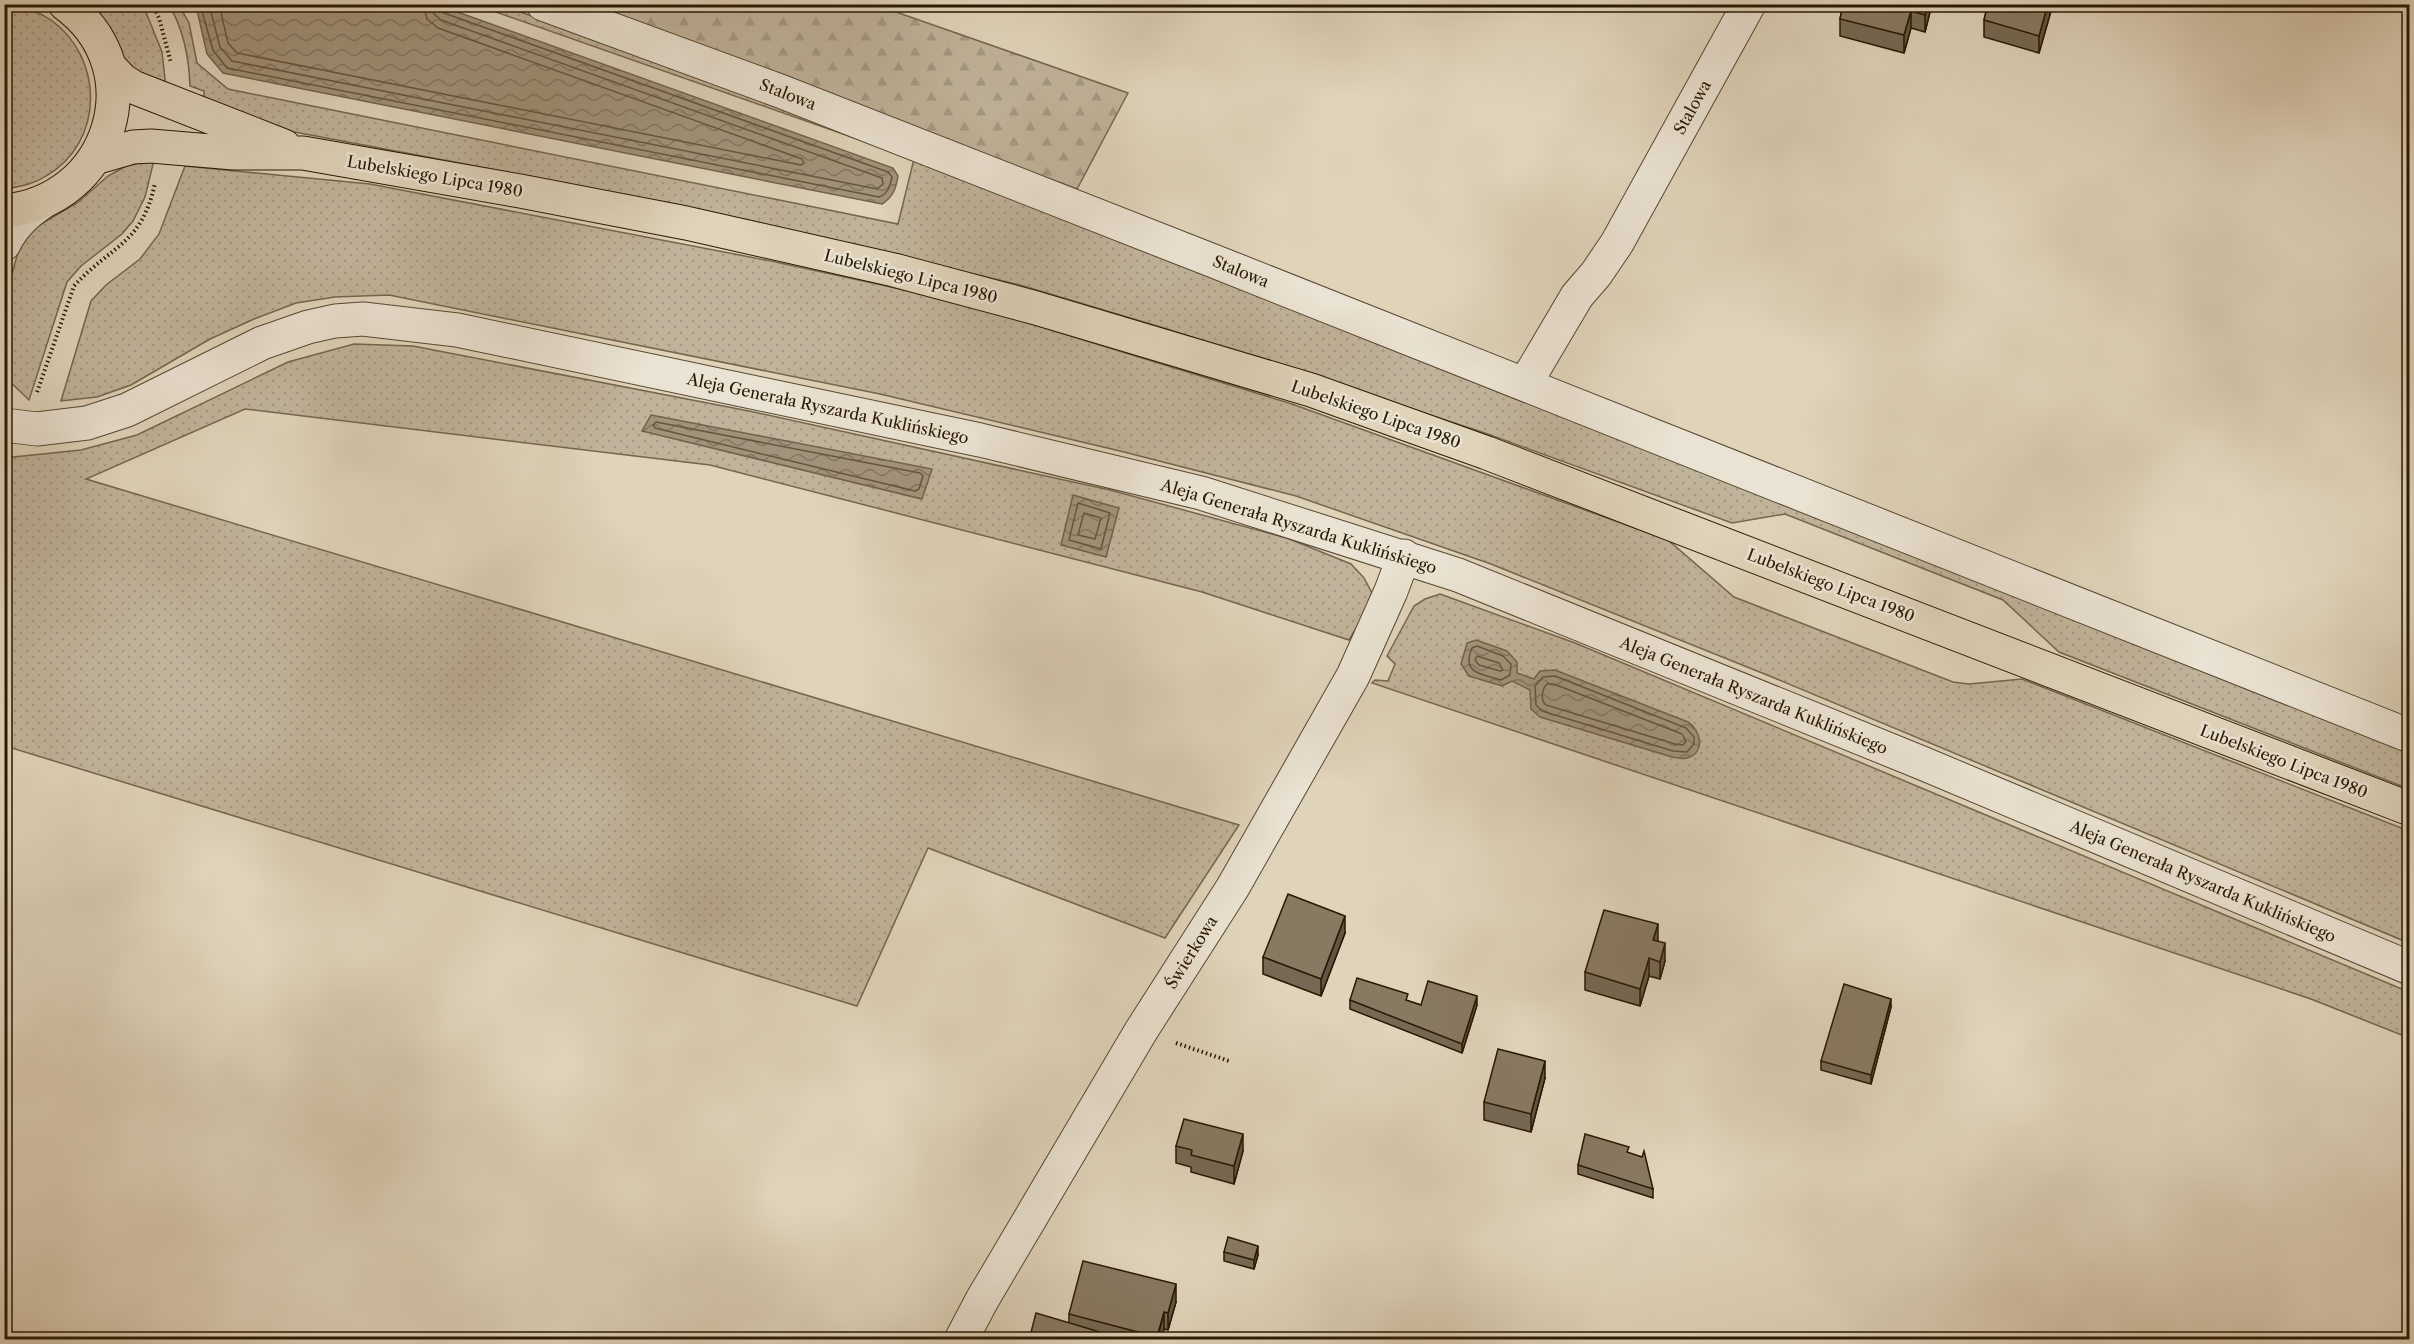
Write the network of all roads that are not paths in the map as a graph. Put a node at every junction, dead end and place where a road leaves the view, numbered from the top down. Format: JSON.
{"nodes":[{"id":1,"x":65,"y":4,"type":"edge"},
{"id":2,"x":543,"y":4,"type":"edge"},
{"id":3,"x":1749,"y":4,"type":"edge"},
{"id":4,"x":109,"y":66,"type":"junction"},
{"id":5,"x":303,"y":153,"type":"junction"},
{"id":6,"x":95,"y":158,"type":"junction"},
{"id":7,"x":43,"y":202,"type":"junction"},
{"id":8,"x":4,"y":211,"type":"edge"},
{"id":9,"x":4,"y":244,"type":"edge"},
{"id":10,"x":1525,"y":384,"type":"junction"},
{"id":11,"x":15,"y":427,"type":"edge"},
{"id":12,"x":1404,"y":556,"type":"junction"},
{"id":13,"x":2409,"y":736,"type":"edge"},
{"id":14,"x":2409,"y":809,"type":"edge"},
{"id":15,"x":2409,"y":968,"type":"edge"},
{"id":16,"x":961,"y":1340,"type":"edge"}],
"edges":[{"from":1,"to":4,"type":"main road"},
{"from":2,"to":10,"type":"street","name":"Stalowa"},
{"from":3,"to":10,"type":"street","name":"Stalowa"},
{"from":4,"to":5,"type":"main road","name":"Lubelskiego Lipca 1980"},
{"from":4,"to":6,"type":"main road"},
{"from":5,"to":6,"type":"main road","name":"Lubelskiego Lipca 1980"},
{"from":5,"to":14,"type":"main road","name":"Lubelskiego Lipca 1980"},
{"from":6,"to":7,"type":"main road"},
{"from":7,"to":8,"type":"main road"},
{"from":7,"to":9,"type":"street"},
{"from":10,"to":13,"type":"street"},
{"from":11,"to":12,"type":"street","name":"Aleja Generała Ryszarda Kuklińskiego"},
{"from":12,"to":15,"type":"street","name":"Aleja Generała Ryszarda Kuklińskiego"},
{"from":12,"to":16,"type":"street","name":"Świerkowa"}]}
